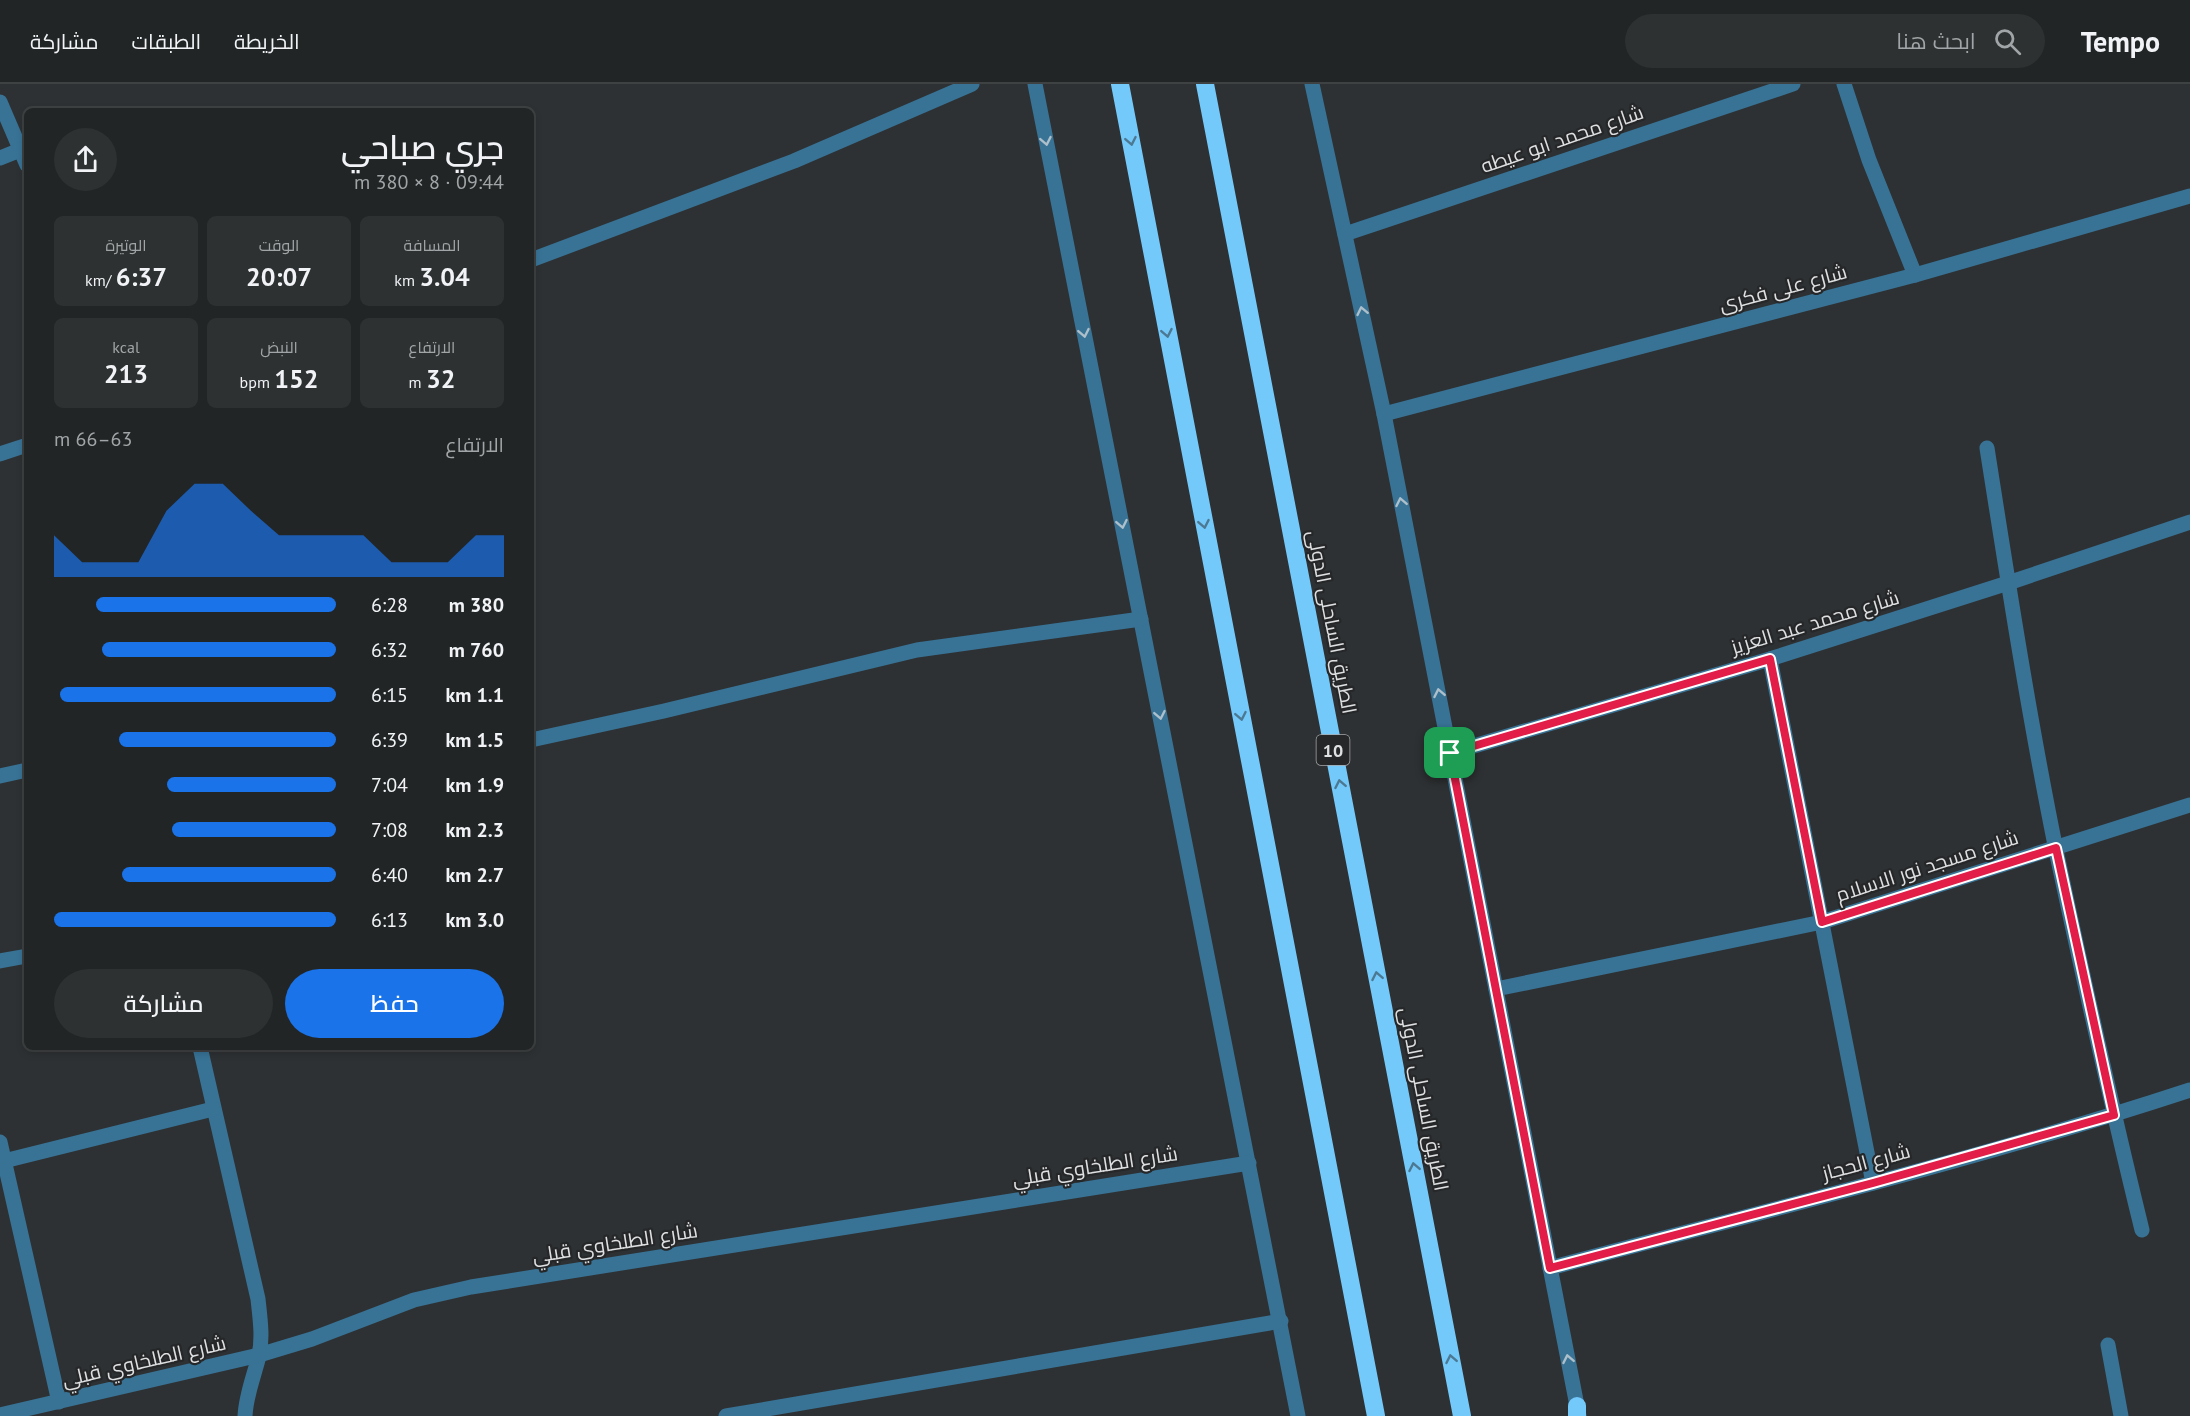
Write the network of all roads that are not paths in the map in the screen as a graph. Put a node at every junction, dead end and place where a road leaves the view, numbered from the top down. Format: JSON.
{"nodes":[{"id":1,"x":972,"y":84,"type":"edge"},
{"id":2,"x":1035,"y":84,"type":"edge"},
{"id":3,"x":1120,"y":84,"type":"edge"},
{"id":4,"x":1205,"y":84,"type":"edge"},
{"id":5,"x":1312,"y":84,"type":"edge"},
{"id":6,"x":1793,"y":84,"type":"edge"},
{"id":7,"x":1844,"y":84,"type":"edge"},
{"id":8,"x":0,"y":102,"type":"edge"},
{"id":9,"x":20,"y":150,"type":"junction"},
{"id":10,"x":0,"y":158,"type":"edge"},
{"id":11,"x":24,"y":159,"type":"edge"},
{"id":12,"x":2190,"y":196,"type":"edge"},
{"id":13,"x":1345,"y":234,"type":"junction"},
{"id":14,"x":534,"y":259,"type":"edge"},
{"id":15,"x":1915,"y":275,"type":"junction"},
{"id":16,"x":1384,"y":414,"type":"junction"},
{"id":17,"x":24,"y":446,"type":"edge"},
{"id":18,"x":1987,"y":448,"type":"dead end"},
{"id":19,"x":0,"y":454,"type":"edge"},
{"id":20,"x":2190,"y":522,"type":"edge"},
{"id":21,"x":2008,"y":583,"type":"junction"},
{"id":22,"x":1141,"y":619,"type":"junction"},
{"id":23,"x":1770,"y":659,"type":"junction"},
{"id":24,"x":534,"y":739,"type":"edge"},
{"id":25,"x":1450,"y":753,"type":"junction"},
{"id":26,"x":24,"y":771,"type":"edge"},
{"id":27,"x":0,"y":776,"type":"edge"},
{"id":28,"x":2190,"y":805,"type":"edge"},
{"id":29,"x":2056,"y":848,"type":"junction"},
{"id":30,"x":1822,"y":922,"type":"junction"},
{"id":31,"x":24,"y":957,"type":"edge"},
{"id":32,"x":0,"y":961,"type":"edge"},
{"id":33,"x":1496,"y":989,"type":"junction"},
{"id":34,"x":201,"y":1050,"type":"edge"},
{"id":35,"x":2190,"y":1090,"type":"edge"},
{"id":36,"x":213,"y":1109,"type":"junction"},
{"id":37,"x":2114,"y":1115,"type":"junction"},
{"id":38,"x":0,"y":1142,"type":"edge"},
{"id":39,"x":4,"y":1161,"type":"junction"},
{"id":40,"x":1249,"y":1163,"type":"junction"},
{"id":41,"x":1873,"y":1183,"type":"junction"},
{"id":42,"x":2142,"y":1230,"type":"dead end"},
{"id":43,"x":1550,"y":1268,"type":"junction"},
{"id":44,"x":1281,"y":1321,"type":"junction"},
{"id":45,"x":2108,"y":1345,"type":"dead end"},
{"id":46,"x":259,"y":1355,"type":"junction"},
{"id":47,"x":59,"y":1402,"type":"junction"},
{"id":48,"x":1578,"y":1413,"type":"edge"},
{"id":49,"x":0,"y":1415,"type":"edge"},
{"id":50,"x":245,"y":1416,"type":"edge"},
{"id":51,"x":726,"y":1416,"type":"edge"},
{"id":52,"x":1298,"y":1416,"type":"edge"},
{"id":53,"x":1376,"y":1416,"type":"edge"},
{"id":54,"x":1462,"y":1416,"type":"edge"},
{"id":55,"x":2121,"y":1416,"type":"edge"}],
"edges":[{"from":1,"to":14,"type":"street"},
{"from":2,"to":22,"type":"street","one_way":true},
{"from":3,"to":53,"type":"highway","one_way":true},
{"from":54,"to":4,"type":"highway","name":"الطريق الساحلى الدولى","number":"10","one_way":true},
{"from":5,"to":13,"type":"street"},
{"from":6,"to":13,"type":"street","name":"شارع محمد ابو عيطه"},
{"from":7,"to":15,"type":"street"},
{"from":8,"to":9,"type":"street"},
{"from":9,"to":10,"type":"street"},
{"from":9,"to":11,"type":"street"},
{"from":12,"to":15,"type":"street","name":"شارع على فكرى"},
{"from":16,"to":13,"type":"street","one_way":true},
{"from":15,"to":16,"type":"street","name":"شارع على فكرى"},
{"from":25,"to":16,"type":"street","one_way":true},
{"from":17,"to":19,"type":"street"},
{"from":18,"to":21,"type":"street"},
{"from":20,"to":21,"type":"street","name":"شارع محمد عبد العزيز"},
{"from":21,"to":23,"type":"street","name":"شارع محمد عبد العزيز"},
{"from":21,"to":29,"type":"street"},
{"from":22,"to":24,"type":"street"},
{"from":22,"to":40,"type":"street","one_way":true},
{"from":23,"to":25,"type":"street","name":"شارع محمد عبد العزيز"},
{"from":23,"to":30,"type":"street"},
{"from":25,"to":33,"type":"street"},
{"from":26,"to":27,"type":"street"},
{"from":28,"to":29,"type":"street","name":"شارع مسجد نور الاسلام"},
{"from":29,"to":30,"type":"street","name":"شارع مسجد نور الاسلام"},
{"from":29,"to":37,"type":"street"},
{"from":30,"to":33,"type":"street","name":"شارع مسجد نور الاسلام"},
{"from":30,"to":41,"type":"street"},
{"from":31,"to":32,"type":"street"},
{"from":33,"to":43,"type":"street"},
{"from":34,"to":36,"type":"street"},
{"from":35,"to":37,"type":"street","name":"شارع الحجاز"},
{"from":36,"to":39,"type":"street"},
{"from":36,"to":46,"type":"street"},
{"from":37,"to":41,"type":"street","name":"شارع الحجاز"},
{"from":37,"to":42,"type":"street"},
{"from":38,"to":39,"type":"street"},
{"from":39,"to":47,"type":"street"},
{"from":40,"to":44,"type":"street"},
{"from":40,"to":46,"type":"street","name":"شارع الطلخاوي قبلي"},
{"from":41,"to":43,"type":"street","name":"شارع الحجاز"},
{"from":48,"to":43,"type":"street","one_way":true},
{"from":44,"to":51,"type":"street"},
{"from":44,"to":52,"type":"street"},
{"from":45,"to":55,"type":"street"},
{"from":46,"to":47,"type":"street","name":"شارع الطلخاوي قبلي"},
{"from":46,"to":50,"type":"street"},
{"from":47,"to":49,"type":"street","name":"شارع الطلخاوي قبلي"}]}
